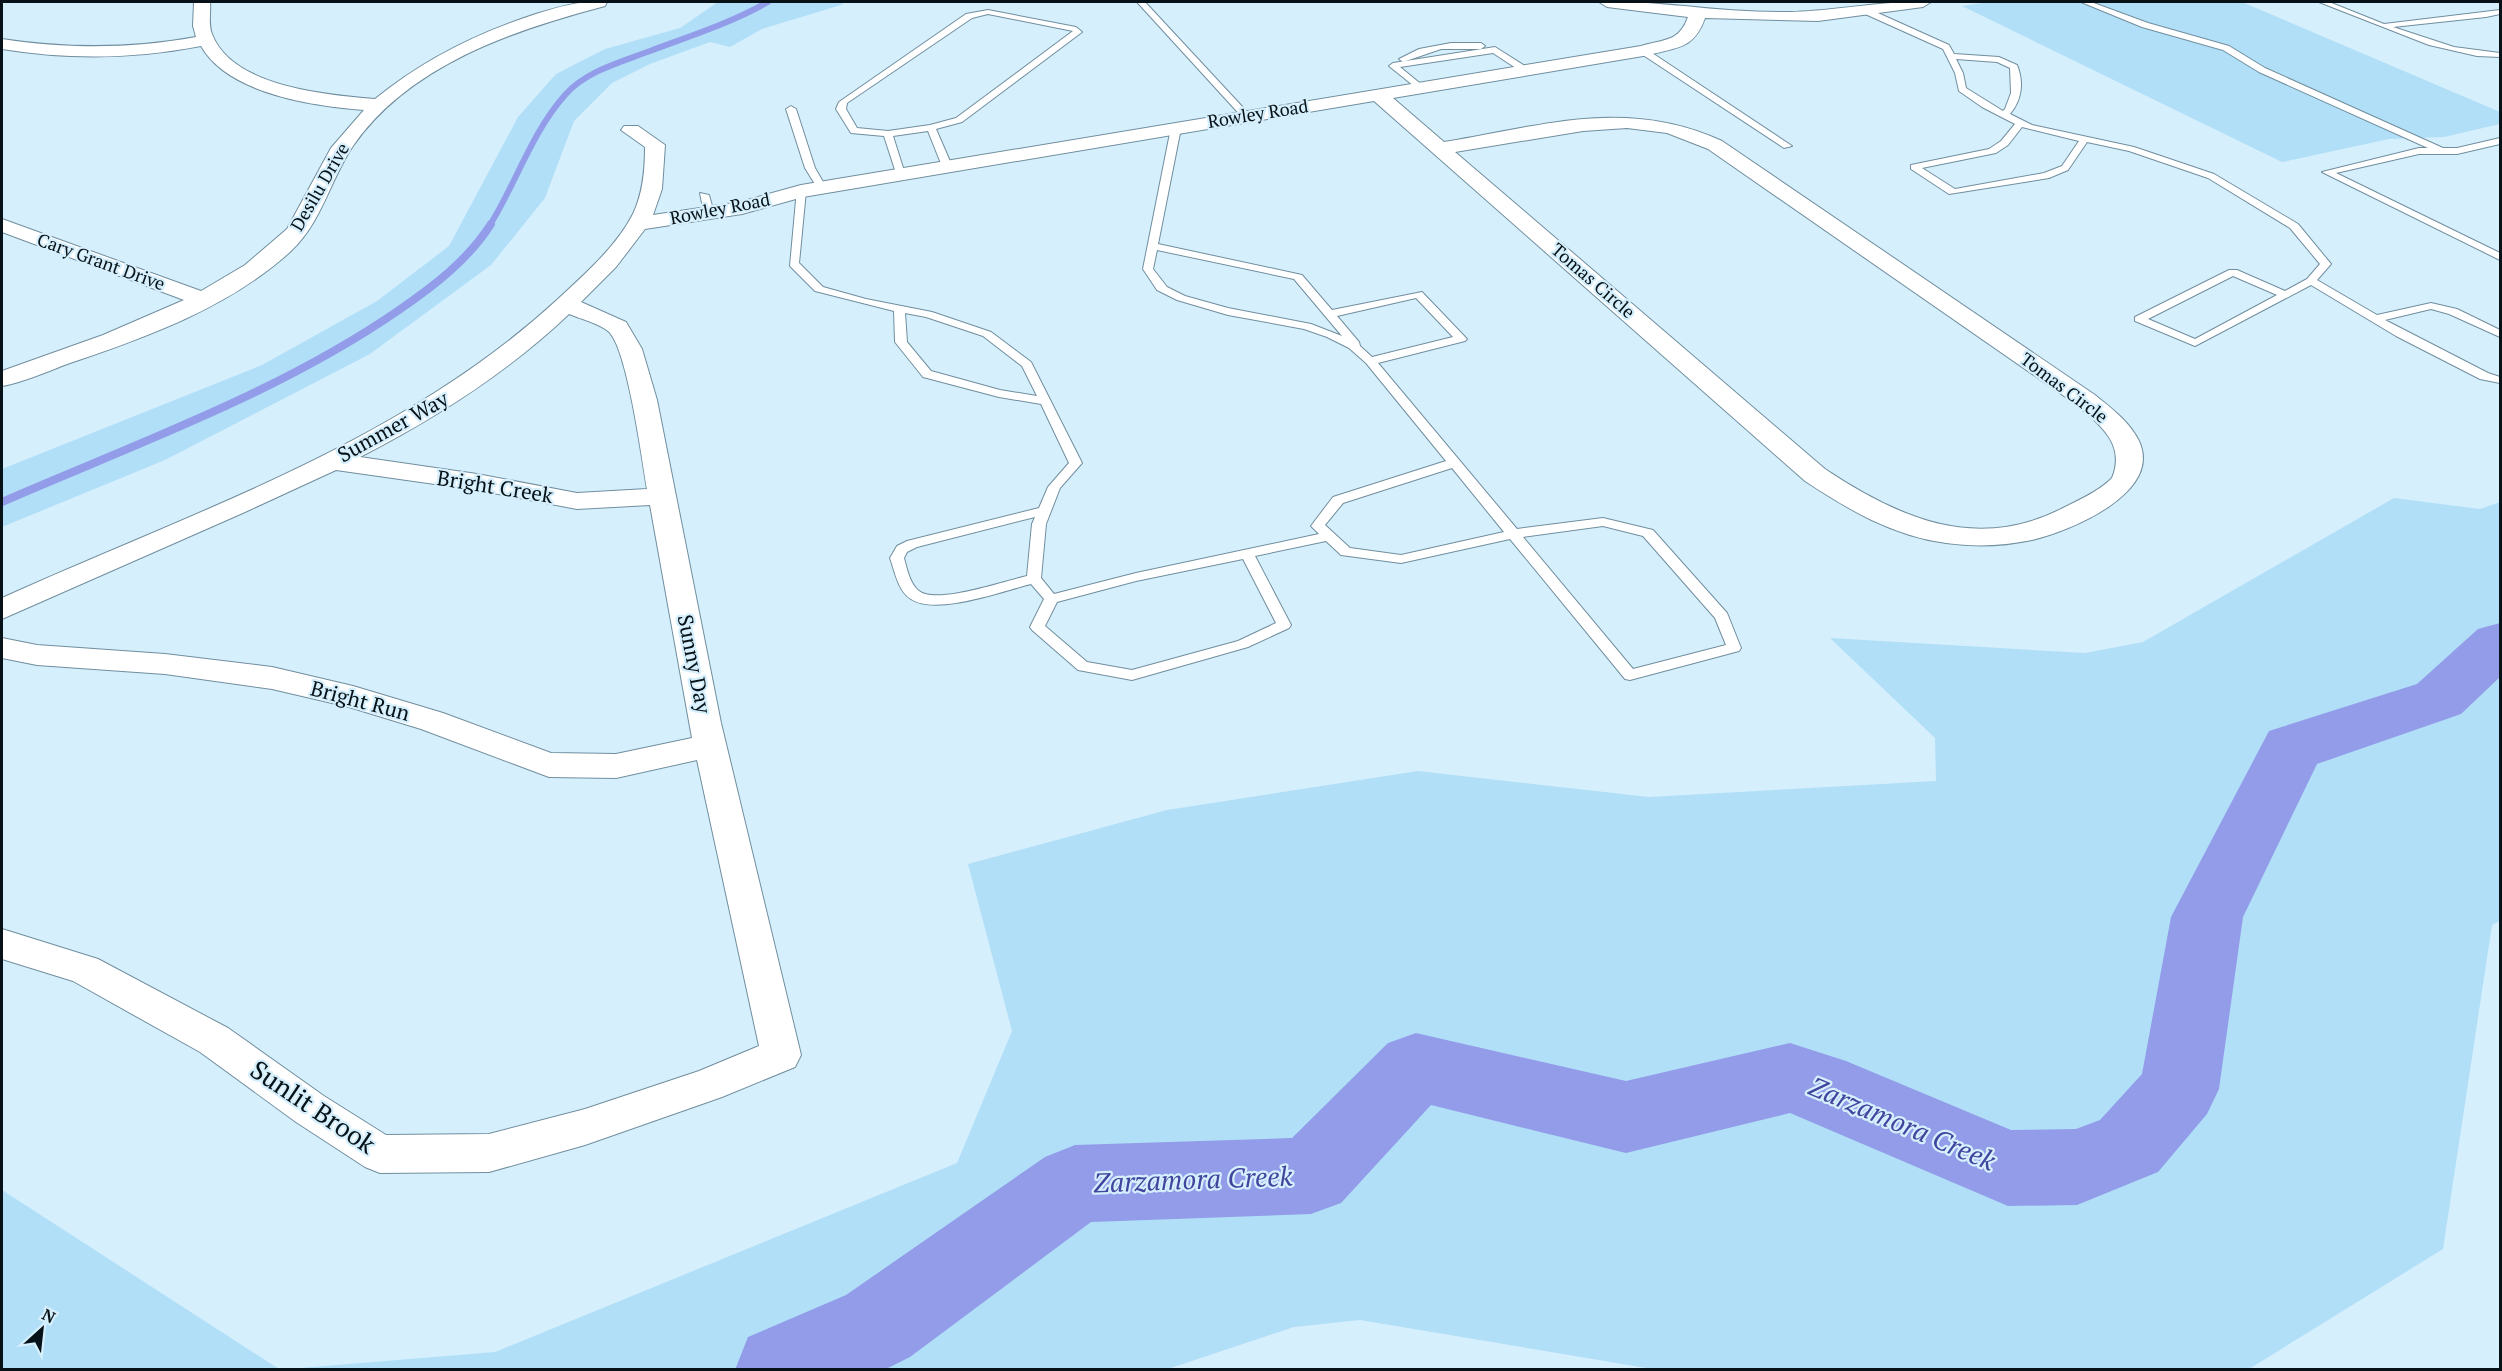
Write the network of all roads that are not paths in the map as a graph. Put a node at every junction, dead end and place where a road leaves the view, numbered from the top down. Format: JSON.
{"nodes":[{"id":1,"x":201,"y":2,"type":"edge"},
{"id":2,"x":599,"y":2,"type":"edge"},
{"id":3,"x":1141,"y":2,"type":"edge"},
{"id":4,"x":1606,"y":2,"type":"edge"},
{"id":5,"x":1923,"y":2,"type":"edge"},
{"id":6,"x":2085,"y":2,"type":"edge"},
{"id":7,"x":2095,"y":2,"type":"edge"},
{"id":8,"x":2323,"y":2,"type":"edge"},
{"id":9,"x":2500,"y":3,"type":"edge"},
{"id":10,"x":534,"y":4,"type":"dead end"},
{"id":11,"x":2105,"y":9,"type":"junction"},
{"id":12,"x":1866,"y":11,"type":"junction"},
{"id":13,"x":2500,"y":12,"type":"edge"},
{"id":14,"x":557,"y":13,"type":"junction"},
{"id":15,"x":1698,"y":14,"type":"junction"},
{"id":16,"x":2433,"y":20,"type":"junction"},
{"id":17,"x":2384,"y":25,"type":"junction"},
{"id":18,"x":206,"y":40,"type":"junction"},
{"id":19,"x":2,"y":44,"type":"edge"},
{"id":20,"x":1643,"y":51,"type":"junction"},
{"id":21,"x":2500,"y":55,"type":"edge"},
{"id":22,"x":1951,"y":56,"type":"junction"},
{"id":23,"x":1525,"y":70,"type":"junction"},
{"id":24,"x":1419,"y":87,"type":"junction"},
{"id":25,"x":1377,"y":94,"type":"junction"},
{"id":26,"x":380,"y":105,"type":"junction"},
{"id":27,"x":791,"y":109,"type":"dead end"},
{"id":28,"x":2004,"y":115,"type":"junction"},
{"id":29,"x":1246,"y":116,"type":"junction"},
{"id":30,"x":2021,"y":123,"type":"junction"},
{"id":31,"x":1176,"y":128,"type":"junction"},
{"id":32,"x":631,"y":130,"type":"dead end"},
{"id":33,"x":932,"y":132,"type":"junction"},
{"id":34,"x":889,"y":138,"type":"junction"},
{"id":35,"x":2085,"y":140,"type":"junction"},
{"id":36,"x":2500,"y":141,"type":"edge"},
{"id":37,"x":1787,"y":146,"type":"dead end"},
{"id":38,"x":1441,"y":148,"type":"junction"},
{"id":39,"x":2442,"y":151,"type":"junction"},
{"id":40,"x":948,"y":166,"type":"junction"},
{"id":41,"x":900,"y":174,"type":"junction"},
{"id":42,"x":811,"y":189,"type":"junction"},
{"id":43,"x":643,"y":214,"type":"junction"},
{"id":44,"x":2,"y":225,"type":"edge"},
{"id":45,"x":1153,"y":246,"type":"junction"},
{"id":46,"x":2500,"y":257,"type":"edge"},
{"id":47,"x":2311,"y":281,"type":"junction"},
{"id":48,"x":2286,"y":295,"type":"junction"},
{"id":49,"x":201,"y":299,"type":"junction"},
{"id":50,"x":568,"y":304,"type":"junction"},
{"id":51,"x":899,"y":309,"type":"junction"},
{"id":52,"x":1329,"y":314,"type":"junction"},
{"id":53,"x":2376,"y":319,"type":"junction"},
{"id":54,"x":2500,"y":334,"type":"edge"},
{"id":55,"x":1360,"y":350,"type":"junction"},
{"id":56,"x":1370,"y":362,"type":"junction"},
{"id":57,"x":2,"y":379,"type":"edge"},
{"id":58,"x":2500,"y":380,"type":"edge"},
{"id":59,"x":1046,"y":401,"type":"junction"},
{"id":60,"x":331,"y":461,"type":"junction"},
{"id":61,"x":1454,"y":463,"type":"junction"},
{"id":62,"x":661,"y":496,"type":"junction"},
{"id":63,"x":1044,"y":512,"type":"junction"},
{"id":64,"x":1512,"y":534,"type":"junction"},
{"id":65,"x":1329,"y":536,"type":"junction"},
{"id":66,"x":1247,"y":554,"type":"junction"},
{"id":67,"x":1034,"y":579,"type":"junction"},
{"id":68,"x":1051,"y":599,"type":"junction"},
{"id":69,"x":2,"y":609,"type":"edge"},
{"id":70,"x":2,"y":648,"type":"edge"},
{"id":71,"x":710,"y":746,"type":"junction"},
{"id":72,"x":2,"y":944,"type":"edge"},
{"id":73,"x":781,"y":1055,"type":"joint"}],
"edges":[{"from":1,"to":18,"type":"street"},
{"from":2,"to":14,"type":"street","name":"Desilu Drive"},
{"from":3,"to":29,"type":"lane"},
{"from":4,"to":15,"type":"street"},
{"from":5,"to":12,"type":"street"},
{"from":6,"to":11,"type":"lane"},
{"from":7,"to":11,"type":"lane"},
{"from":8,"to":17,"type":"lane"},
{"from":9,"to":16,"type":"lane"},
{"from":10,"to":14,"type":"street"},
{"from":11,"to":39,"type":"lane"},
{"from":12,"to":15,"type":"street"},
{"from":12,"to":22,"type":"lane"},
{"from":13,"to":16,"type":"lane"},
{"from":14,"to":26,"type":"street","name":"Desilu Drive"},
{"from":15,"to":20,"type":"street","name":"Rowley Road"},
{"from":16,"to":17,"type":"lane"},
{"from":17,"to":21,"type":"lane"},
{"from":18,"to":19,"type":"street"},
{"from":18,"to":26,"type":"street"},
{"from":20,"to":23,"type":"street","name":"Rowley Road"},
{"from":20,"to":37,"type":"lane"},
{"from":22,"to":28,"type":"lane"},
{"from":22,"to":28,"type":"lane"},
{"from":23,"to":24,"type":"street","name":"Rowley Road"},
{"from":23,"to":24,"type":"lane"},
{"from":24,"to":25,"type":"street","name":"Rowley Road"},
{"from":25,"to":29,"type":"street","name":"Rowley Road"},
{"from":25,"to":38,"type":"street","name":"Tomas Circle"},
{"from":26,"to":49,"type":"street","name":"Desilu Drive"},
{"from":27,"to":42,"type":"lane"},
{"from":28,"to":30,"type":"lane"},
{"from":29,"to":31,"type":"street","name":"Rowley Road"},
{"from":30,"to":35,"type":"lane"},
{"from":30,"to":35,"type":"lane"},
{"from":31,"to":40,"type":"street","name":"Rowley Road"},
{"from":31,"to":45,"type":"lane"},
{"from":32,"to":43,"type":"street","name":"Summer Way"},
{"from":33,"to":34,"type":"lane"},
{"from":33,"to":34,"type":"lane"},
{"from":33,"to":40,"type":"lane"},
{"from":34,"to":41,"type":"lane"},
{"from":35,"to":47,"type":"lane"},
{"from":36,"to":39,"type":"lane"},
{"from":38,"to":38,"type":"street","name":"Tomas Circle"},
{"from":39,"to":46,"type":"lane"},
{"from":40,"to":41,"type":"street","name":"Rowley Road"},
{"from":41,"to":42,"type":"street","name":"Rowley Road"},
{"from":42,"to":43,"type":"street","name":"Rowley Road"},
{"from":42,"to":51,"type":"lane"},
{"from":43,"to":50,"type":"street","name":"Summer Way"},
{"from":44,"to":49,"type":"street","name":"Cary Grant Drive"},
{"from":45,"to":52,"type":"lane"},
{"from":45,"to":55,"type":"lane"},
{"from":47,"to":48,"type":"lane"},
{"from":47,"to":53,"type":"lane"},
{"from":48,"to":48,"type":"lane"},
{"from":49,"to":57,"type":"street","name":"Desilu Drive"},
{"from":50,"to":60,"type":"street","name":"Summer Way"},
{"from":50,"to":62,"type":"street","name":"Sunny Day"},
{"from":51,"to":59,"type":"lane"},
{"from":51,"to":59,"type":"lane"},
{"from":52,"to":55,"type":"lane"},
{"from":52,"to":56,"type":"lane"},
{"from":53,"to":54,"type":"lane"},
{"from":53,"to":58,"type":"lane"},
{"from":55,"to":56,"type":"lane"},
{"from":56,"to":61,"type":"lane"},
{"from":59,"to":63,"type":"lane"},
{"from":60,"to":62,"type":"street","name":"Bright Creek"},
{"from":60,"to":69,"type":"street","name":"Summer Way"},
{"from":61,"to":64,"type":"lane"},
{"from":61,"to":65,"type":"lane"},
{"from":62,"to":71,"type":"street","name":"Sunny Day"},
{"from":63,"to":67,"type":"lane"},
{"from":63,"to":67,"type":"lane"},
{"from":64,"to":64,"type":"lane"},
{"from":64,"to":65,"type":"lane"},
{"from":65,"to":66,"type":"lane"},
{"from":66,"to":68,"type":"lane"},
{"from":66,"to":68,"type":"lane"},
{"from":67,"to":68,"type":"lane"},
{"from":70,"to":71,"type":"street","name":"Bright Run"},
{"from":71,"to":73,"type":"street","name":"Sunny Day"},
{"from":72,"to":73,"type":"street","name":"Sunlit Brook"}]}
